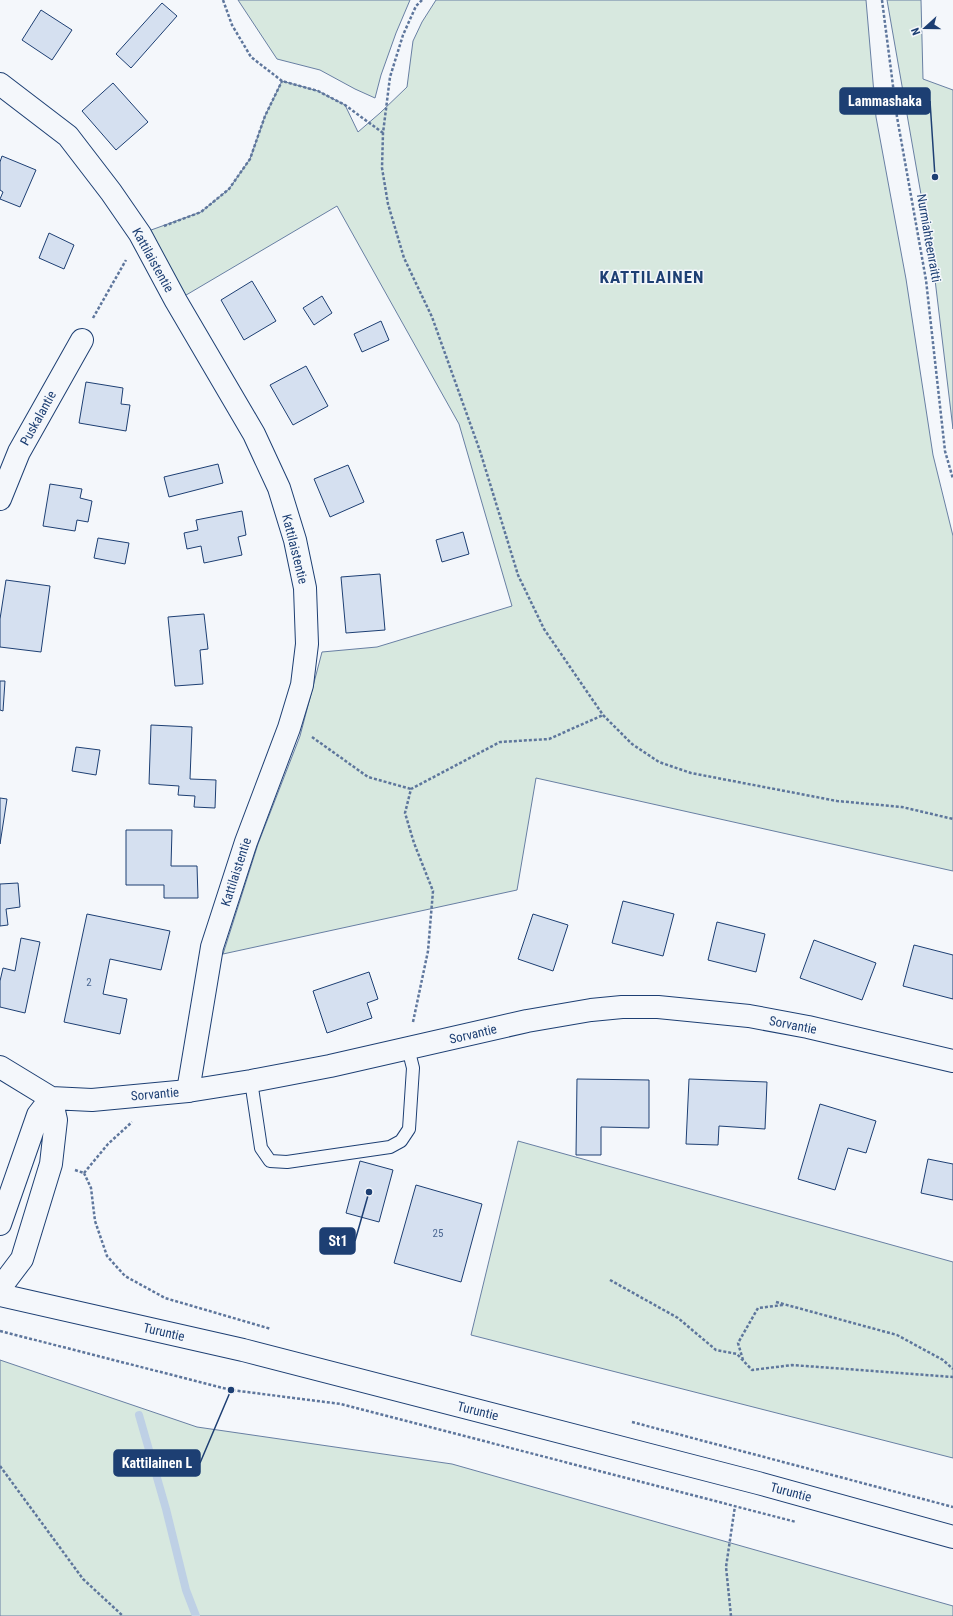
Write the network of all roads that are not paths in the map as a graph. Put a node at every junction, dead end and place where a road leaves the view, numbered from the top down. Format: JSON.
{"nodes":[{"id":1,"x":0,"y":84,"type":"edge"},
{"id":2,"x":82,"y":340,"type":"road end"},
{"id":3,"x":0,"y":499,"type":"edge"},
{"id":4,"x":408,"y":1048,"type":"junction"},
{"id":5,"x":953,"y":1061,"type":"edge"},
{"id":6,"x":0,"y":1066,"type":"edge"},
{"id":7,"x":251,"y":1082,"type":"junction"},
{"id":8,"x":188,"y":1091,"type":"junction"},
{"id":9,"x":51,"y":1098,"type":"junction"},
{"id":10,"x":0,"y":1224,"type":"edge"},
{"id":11,"x":0,"y":1288,"type":"edge"},
{"id":12,"x":0,"y":1295,"type":"edge"},
{"id":13,"x":953,"y":1537,"type":"edge"}],
"edges":[{"from":1,"to":8,"type":"main road","name":"Kattilaistentie"},
{"from":2,"to":3,"type":"main road","name":"Puskalantie"},
{"from":4,"to":5,"type":"main road","name":"Sorvantie"},
{"from":4,"to":7,"type":"main road","name":"Sorvantie"},
{"from":4,"to":7,"type":"lane"},
{"from":6,"to":9,"type":"main road","name":"Sorvantie"},
{"from":7,"to":8,"type":"main road","name":"Sorvantie"},
{"from":8,"to":9,"type":"main road","name":"Sorvantie"},
{"from":9,"to":10,"type":"main road"},
{"from":9,"to":11,"type":"main road"},
{"from":12,"to":13,"type":"main road","name":"Turuntie"}]}
